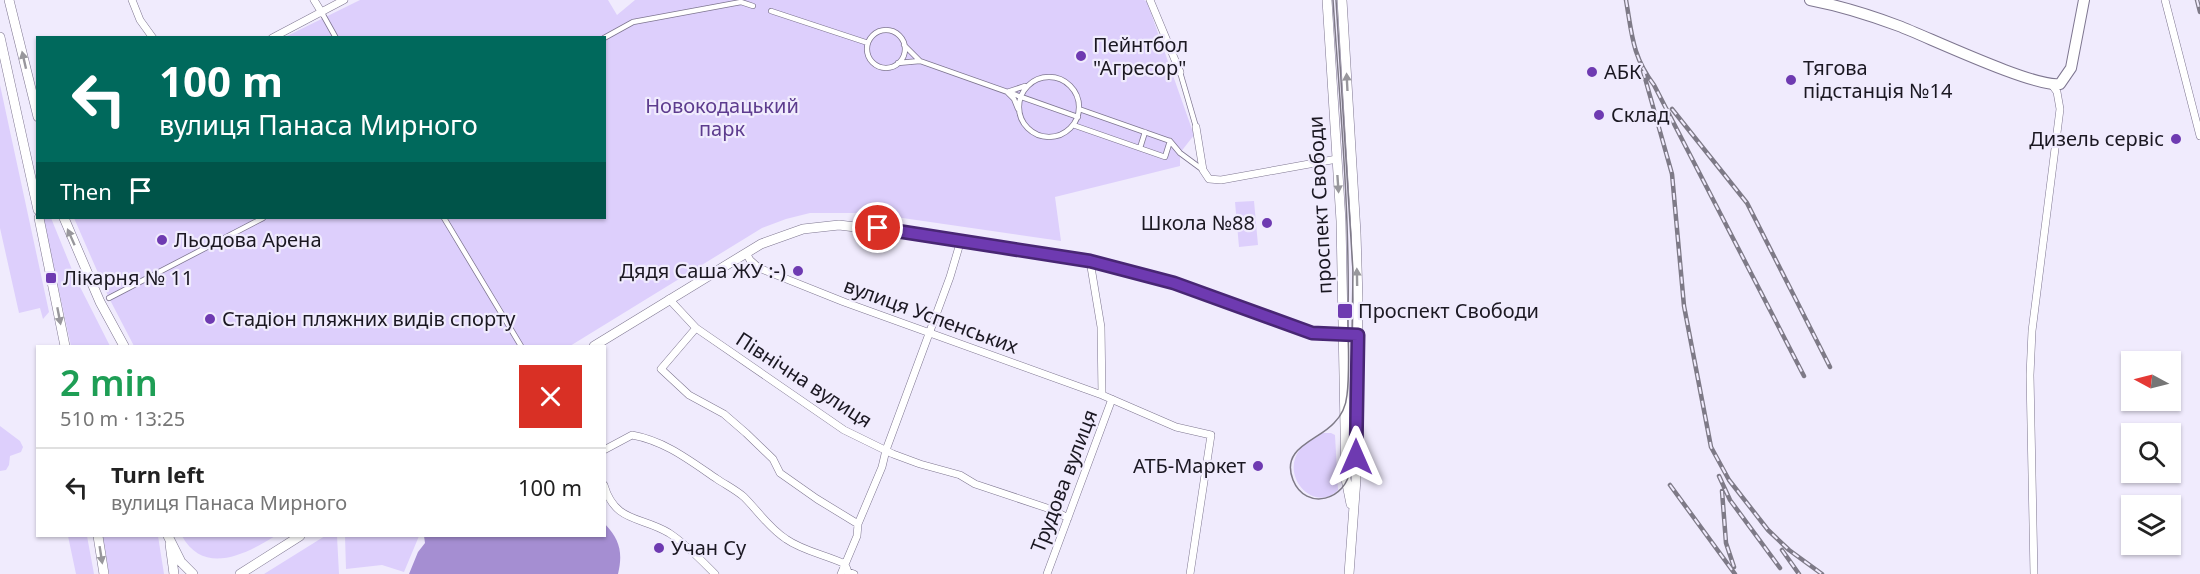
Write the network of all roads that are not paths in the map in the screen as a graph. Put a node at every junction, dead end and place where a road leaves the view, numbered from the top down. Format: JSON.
{"nodes":[{"id":1,"x":9,"y":0,"type":"edge"},
{"id":2,"x":132,"y":0,"type":"edge"},
{"id":3,"x":314,"y":0,"type":"edge"},
{"id":4,"x":344,"y":0,"type":"edge"},
{"id":5,"x":1150,"y":0,"type":"edge"},
{"id":6,"x":1327,"y":0,"type":"edge"},
{"id":7,"x":1342,"y":0,"type":"edge"},
{"id":8,"x":1810,"y":0,"type":"edge"},
{"id":9,"x":2084,"y":0,"type":"edge"},
{"id":10,"x":2165,"y":0,"type":"edge"},
{"id":11,"x":753,"y":6,"type":"dead end"},
{"id":12,"x":771,"y":11,"type":"dead end"},
{"id":13,"x":322,"y":13,"type":"junction"},
{"id":14,"x":152,"y":36,"type":"edge"},
{"id":15,"x":276,"y":36,"type":"edge"},
{"id":16,"x":335,"y":36,"type":"edge"},
{"id":17,"x":0,"y":37,"type":"edge"},
{"id":18,"x":606,"y":37,"type":"edge"},
{"id":19,"x":868,"y":43,"type":"junction"},
{"id":20,"x":904,"y":45,"type":"junction"},
{"id":21,"x":920,"y":61,"type":"junction"},
{"id":22,"x":898,"y":63,"type":"junction"},
{"id":23,"x":1180,"y":72,"type":"joint"},
{"id":24,"x":1030,"y":84,"type":"junction"},
{"id":25,"x":2052,"y":85,"type":"junction"},
{"id":26,"x":1007,"y":92,"type":"junction"},
{"id":27,"x":1021,"y":97,"type":"junction"},
{"id":28,"x":36,"y":109,"type":"edge"},
{"id":29,"x":1079,"y":109,"type":"junction"},
{"id":30,"x":1019,"y":112,"type":"junction"},
{"id":31,"x":1078,"y":117,"type":"junction"},
{"id":32,"x":1074,"y":125,"type":"junction"},
{"id":33,"x":1196,"y":128,"type":"joint"},
{"id":34,"x":1145,"y":132,"type":"junction"},
{"id":35,"x":2200,"y":135,"type":"edge"},
{"id":36,"x":1170,"y":141,"type":"junction"},
{"id":37,"x":1140,"y":148,"type":"junction"},
{"id":38,"x":1180,"y":153,"type":"junction"},
{"id":39,"x":1165,"y":157,"type":"junction"},
{"id":40,"x":1337,"y":159,"type":"junction"},
{"id":41,"x":1203,"y":170,"type":"junction"},
{"id":42,"x":36,"y":201,"type":"edge"},
{"id":43,"x":39,"y":219,"type":"edge"},
{"id":44,"x":64,"y":219,"type":"edge"},
{"id":45,"x":261,"y":219,"type":"edge"},
{"id":46,"x":445,"y":219,"type":"edge"},
{"id":47,"x":961,"y":240,"type":"junction"},
{"id":48,"x":746,"y":253,"type":"junction"},
{"id":49,"x":1090,"y":261,"type":"junction"},
{"id":50,"x":109,"y":298,"type":"dead end"},
{"id":51,"x":669,"y":299,"type":"junction"},
{"id":52,"x":696,"y":328,"type":"junction"},
{"id":53,"x":929,"y":333,"type":"junction"},
{"id":54,"x":1358,"y":335,"type":"junction"},
{"id":55,"x":1343,"y":336,"type":"junction"},
{"id":56,"x":65,"y":345,"type":"edge"},
{"id":57,"x":123,"y":345,"type":"edge"},
{"id":58,"x":520,"y":345,"type":"edge"},
{"id":59,"x":596,"y":345,"type":"edge"},
{"id":60,"x":1102,"y":395,"type":"junction"},
{"id":61,"x":1112,"y":399,"type":"junction"},
{"id":62,"x":606,"y":449,"type":"edge"},
{"id":63,"x":886,"y":450,"type":"junction"},
{"id":64,"x":606,"y":490,"type":"edge"},
{"id":65,"x":1354,"y":516,"type":"junction"},
{"id":66,"x":1068,"y":518,"type":"junction"},
{"id":67,"x":858,"y":524,"type":"junction"},
{"id":68,"x":98,"y":537,"type":"edge"},
{"id":69,"x":168,"y":537,"type":"edge"},
{"id":70,"x":168,"y":537,"type":"edge"},
{"id":71,"x":298,"y":537,"type":"edge"},
{"id":72,"x":845,"y":564,"type":"junction"},
{"id":73,"x":244,"y":573,"type":"edge"},
{"id":74,"x":104,"y":574,"type":"edge"},
{"id":75,"x":174,"y":574,"type":"edge"},
{"id":76,"x":193,"y":574,"type":"edge"},
{"id":77,"x":715,"y":574,"type":"edge"},
{"id":78,"x":841,"y":574,"type":"edge"},
{"id":79,"x":854,"y":574,"type":"edge"},
{"id":80,"x":1047,"y":574,"type":"edge"},
{"id":81,"x":1190,"y":574,"type":"edge"},
{"id":82,"x":1349,"y":574,"type":"edge"},
{"id":83,"x":2034,"y":574,"type":"edge"}],
"edges":[{"from":28,"to":1,"type":"main road","one_way":true},
{"from":2,"to":14,"type":"street"},
{"from":3,"to":13,"type":"street"},
{"from":4,"to":13,"type":"street"},
{"from":5,"to":23,"type":"street"},
{"from":6,"to":40,"type":"main road","name":"проспект Свободи"},
{"from":54,"to":7,"type":"main road","name":"проспект Свободи","one_way":true},
{"from":8,"to":25,"type":"highway"},
{"from":9,"to":25,"type":"highway"},
{"from":10,"to":35,"type":"street"},
{"from":11,"to":18,"type":"street"},
{"from":12,"to":19,"type":"street"},
{"from":13,"to":15,"type":"street"},
{"from":13,"to":16,"type":"street"},
{"from":17,"to":42,"type":"main road"},
{"from":19,"to":20,"type":"street"},
{"from":19,"to":22,"type":"street"},
{"from":20,"to":21,"type":"street"},
{"from":20,"to":22,"type":"street"},
{"from":21,"to":22,"type":"street"},
{"from":21,"to":26,"type":"street"},
{"from":23,"to":33,"type":"street"},
{"from":24,"to":26,"type":"street"},
{"from":24,"to":27,"type":"street"},
{"from":24,"to":29,"type":"street"},
{"from":25,"to":83,"type":"street"},
{"from":26,"to":27,"type":"street"},
{"from":26,"to":30,"type":"street"},
{"from":27,"to":30,"type":"street"},
{"from":27,"to":31,"type":"street"},
{"from":29,"to":31,"type":"street"},
{"from":29,"to":34,"type":"street"},
{"from":30,"to":32,"type":"street"},
{"from":31,"to":32,"type":"street"},
{"from":32,"to":37,"type":"street"},
{"from":33,"to":41,"type":"street"},
{"from":34,"to":36,"type":"street"},
{"from":34,"to":37,"type":"street"},
{"from":36,"to":38,"type":"street"},
{"from":36,"to":39,"type":"street"},
{"from":37,"to":39,"type":"street"},
{"from":38,"to":39,"type":"street"},
{"from":38,"to":41,"type":"street"},
{"from":40,"to":41,"type":"street"},
{"from":40,"to":55,"type":"main road","name":"проспект Свободи","one_way":true},
{"from":43,"to":56,"type":"main road","one_way":true},
{"from":57,"to":44,"type":"main road","one_way":true},
{"from":45,"to":50,"type":"street"},
{"from":46,"to":58,"type":"street"},
{"from":47,"to":48,"type":"main road"},
{"from":47,"to":49,"type":"main road"},
{"from":47,"to":53,"type":"street"},
{"from":48,"to":51,"type":"main road"},
{"from":48,"to":53,"type":"street","name":"вулиця Успенських"},
{"from":49,"to":55,"type":"main road"},
{"from":49,"to":60,"type":"street","name":"Трудова вулиця"},
{"from":51,"to":52,"type":"street","name":"Північна вулиця"},
{"from":51,"to":59,"type":"main road"},
{"from":52,"to":63,"type":"street","name":"Північна вулиця"},
{"from":52,"to":67,"type":"street"},
{"from":53,"to":60,"type":"street","name":"вулиця Успенських"},
{"from":53,"to":63,"type":"street"},
{"from":54,"to":55,"type":"main road"},
{"from":54,"to":65,"type":"main road","name":"проспект Свободи"},
{"from":55,"to":65,"type":"main road","name":"проспект Свободи"},
{"from":60,"to":61,"type":"street","name":"вулиця Успенських"},
{"from":61,"to":66,"type":"street","name":"Трудова вулиця"},
{"from":61,"to":81,"type":"street","name":"вулиця Успенських"},
{"from":62,"to":72,"type":"street"},
{"from":63,"to":66,"type":"street","name":"Північна вулиця"},
{"from":63,"to":67,"type":"street"},
{"from":64,"to":77,"type":"street"},
{"from":65,"to":82,"type":"main road","name":"проспект Свободи"},
{"from":66,"to":80,"type":"street","name":"Трудова вулиця"},
{"from":67,"to":72,"type":"street"},
{"from":68,"to":74,"type":"main road","one_way":true},
{"from":69,"to":75,"type":"main road"},
{"from":70,"to":76,"type":"main road"},
{"from":71,"to":73,"type":"main road"},
{"from":72,"to":78,"type":"street"},
{"from":72,"to":79,"type":"street"}]}
